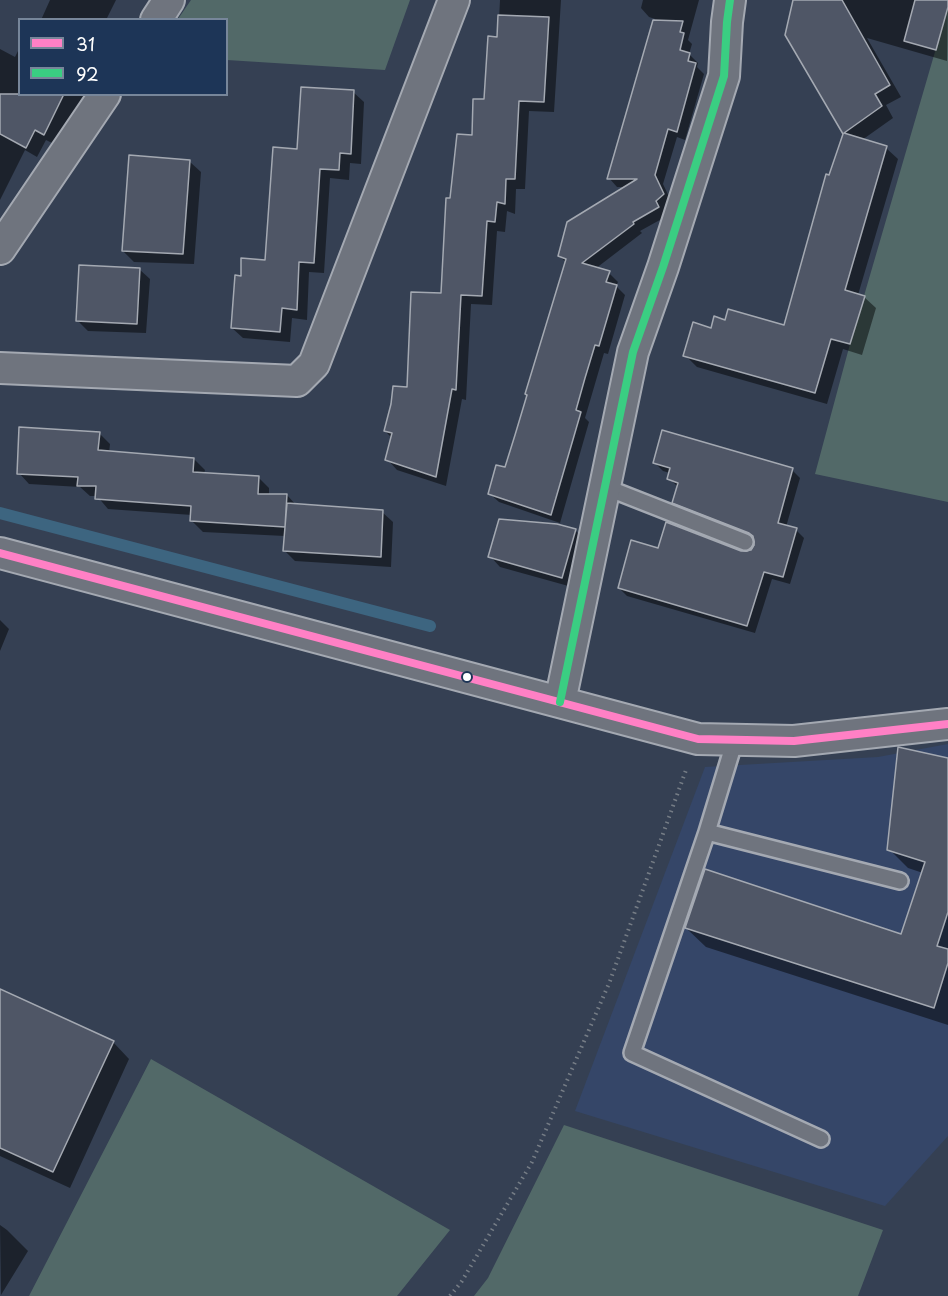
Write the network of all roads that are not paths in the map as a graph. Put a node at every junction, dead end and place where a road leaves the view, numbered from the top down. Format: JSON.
{"nodes":[{"id":1,"x":169,"y":0,"type":"edge"},
{"id":2,"x":454,"y":0,"type":"edge"},
{"id":3,"x":730,"y":0,"type":"edge"},
{"id":4,"x":157,"y":18,"type":"edge"},
{"id":5,"x":104,"y":96,"type":"edge"},
{"id":6,"x":0,"y":249,"type":"edge"},
{"id":7,"x":0,"y":368,"type":"edge"},
{"id":8,"x":605,"y":487,"type":"junction"},
{"id":9,"x":745,"y":542,"type":"dead end"},
{"id":10,"x":0,"y":553,"type":"edge"},
{"id":11,"x":560,"y":702,"type":"junction"},
{"id":12,"x":948,"y":724,"type":"edge"},
{"id":13,"x":735,"y":740,"type":"junction"},
{"id":14,"x":707,"y":831,"type":"junction"},
{"id":15,"x":900,"y":881,"type":"dead end"},
{"id":16,"x":821,"y":1139,"type":"dead end"}],
"edges":[{"from":1,"to":4,"type":"street"},
{"from":2,"to":7,"type":"street"},
{"from":3,"to":8,"type":"street"},
{"from":5,"to":6,"type":"street"},
{"from":8,"to":9,"type":"lane"},
{"from":8,"to":11,"type":"street"},
{"from":10,"to":11,"type":"street"},
{"from":11,"to":13,"type":"street"},
{"from":12,"to":13,"type":"street"},
{"from":13,"to":14,"type":"lane"},
{"from":14,"to":15,"type":"lane"},
{"from":14,"to":16,"type":"lane"}]}
